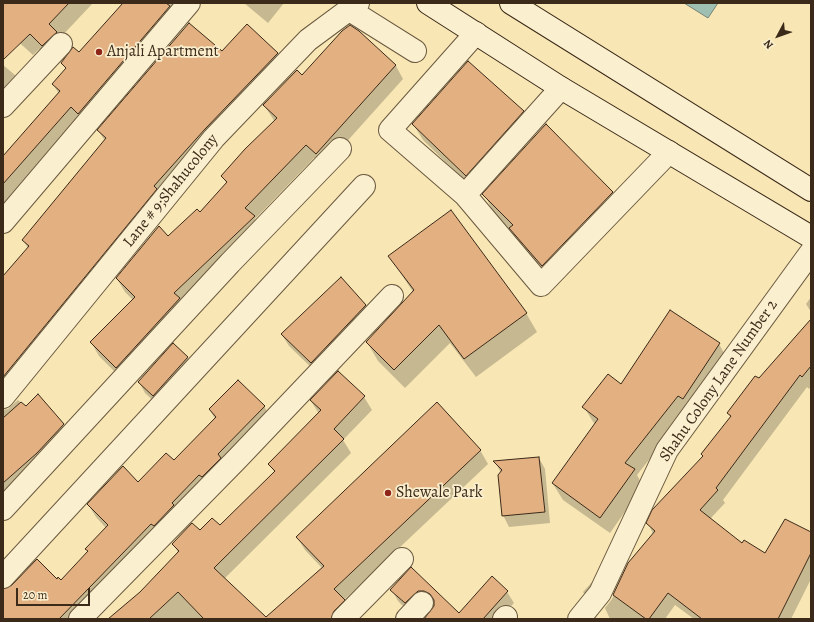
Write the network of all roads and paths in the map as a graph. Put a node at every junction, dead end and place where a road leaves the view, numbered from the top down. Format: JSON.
{"nodes":[{"id":1,"x":189,"y":3,"type":"edge"},
{"id":2,"x":428,"y":3,"type":"edge"},
{"id":3,"x":511,"y":3,"type":"edge"},
{"id":4,"x":353,"y":6,"type":"edge"},
{"id":5,"x":476,"y":33,"type":"junction"},
{"id":6,"x":61,"y":44,"type":"dead end"},
{"id":7,"x":415,"y":51,"type":"dead end"},
{"id":8,"x":561,"y":88,"type":"junction"},
{"id":9,"x":3,"y":106,"type":"edge"},
{"id":10,"x":340,"y":149,"type":"dead end"},
{"id":11,"x":669,"y":152,"type":"junction"},
{"id":12,"x":364,"y":186,"type":"dead end"},
{"id":13,"x":811,"y":190,"type":"edge"},
{"id":14,"x":465,"y":195,"type":"junction"},
{"id":15,"x":3,"y":222,"type":"edge"},
{"id":16,"x":811,"y":237,"type":"edge"},
{"id":17,"x":811,"y":252,"type":"edge"},
{"id":18,"x":392,"y":296,"type":"dead end"},
{"id":19,"x":3,"y":397,"type":"edge"},
{"id":20,"x":3,"y":509,"type":"edge"},
{"id":21,"x":402,"y":559,"type":"dead end"},
{"id":22,"x":3,"y":577,"type":"edge"},
{"id":23,"x":422,"y":603,"type":"dead end"},
{"id":24,"x":80,"y":619,"type":"edge"},
{"id":25,"x":343,"y":619,"type":"edge"},
{"id":26,"x":407,"y":619,"type":"edge"},
{"id":27,"x":579,"y":619,"type":"edge"}],
"edges":[{"from":1,"to":15,"type":"street"},
{"from":2,"to":5,"type":"street"},
{"from":3,"to":13,"type":"street"},
{"from":4,"to":7,"type":"street"},
{"from":4,"to":19,"type":"street","name":"Lane # 9;Shahucolony"},
{"from":5,"to":8,"type":"street"},
{"from":5,"to":14,"type":"street"},
{"from":6,"to":9,"type":"street"},
{"from":8,"to":11,"type":"street"},
{"from":8,"to":14,"type":"street"},
{"from":10,"to":20,"type":"street"},
{"from":11,"to":14,"type":"street"},
{"from":11,"to":16,"type":"street"},
{"from":12,"to":22,"type":"street"},
{"from":17,"to":27,"type":"street","name":"Shahu Colony Lane Number 2"},
{"from":18,"to":24,"type":"street"},
{"from":21,"to":25,"type":"street"},
{"from":23,"to":26,"type":"street"}]}
